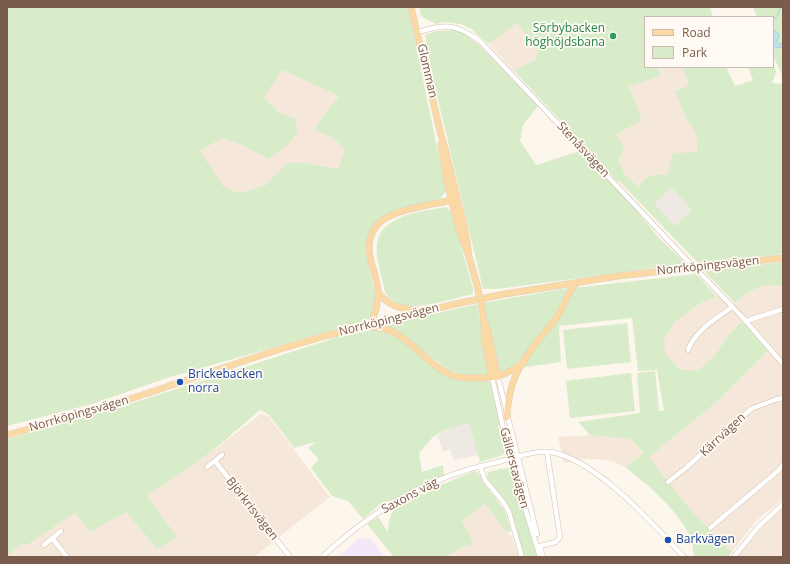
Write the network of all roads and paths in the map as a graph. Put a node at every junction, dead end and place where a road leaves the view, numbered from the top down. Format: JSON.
{"nodes":[{"id":1,"x":411,"y":7,"type":"edge"},
{"id":2,"x":418,"y":32,"type":"junction"},
{"id":3,"x":455,"y":200,"type":"junction"},
{"id":4,"x":783,"y":258,"type":"edge"},
{"id":5,"x":578,"y":282,"type":"junction"},
{"id":6,"x":378,"y":292,"type":"junction"},
{"id":7,"x":732,"y":307,"type":"junction"},
{"id":8,"x":783,"y":309,"type":"edge"},
{"id":9,"x":424,"y":311,"type":"junction"},
{"id":10,"x":746,"y":321,"type":"junction"},
{"id":11,"x":370,"y":325,"type":"junction"},
{"id":12,"x":361,"y":327,"type":"junction"},
{"id":13,"x":688,"y":350,"type":"dead end"},
{"id":14,"x":524,"y":362,"type":"junction"},
{"id":15,"x":783,"y":364,"type":"edge"},
{"id":16,"x":495,"y":377,"type":"junction"},
{"id":17,"x":783,"y":398,"type":"edge"},
{"id":18,"x":507,"y":417,"type":"junction"},
{"id":19,"x":7,"y":435,"type":"edge"},
{"id":20,"x":547,"y":452,"type":"junction"},
{"id":21,"x":222,"y":455,"type":"dead end"},
{"id":22,"x":517,"y":457,"type":"junction"},
{"id":23,"x":510,"y":459,"type":"junction"},
{"id":24,"x":215,"y":461,"type":"junction"},
{"id":25,"x":783,"y":464,"type":"edge"},
{"id":26,"x":480,"y":466,"type":"junction"},
{"id":27,"x":207,"y":467,"type":"dead end"},
{"id":28,"x":668,"y":482,"type":"dead end"},
{"id":29,"x":783,"y":504,"type":"edge"},
{"id":30,"x":710,"y":528,"type":"dead end"},
{"id":31,"x":61,"y":531,"type":"dead end"},
{"id":32,"x":52,"y":538,"type":"junction"},
{"id":33,"x":44,"y":545,"type":"dead end"},
{"id":34,"x":540,"y":546,"type":"junction"},
{"id":35,"x":67,"y":557,"type":"edge"},
{"id":36,"x":290,"y":557,"type":"edge"},
{"id":37,"x":322,"y":557,"type":"edge"},
{"id":38,"x":522,"y":557,"type":"edge"},
{"id":39,"x":540,"y":557,"type":"edge"},
{"id":40,"x":543,"y":557,"type":"edge"},
{"id":41,"x":684,"y":557,"type":"edge"},
{"id":42,"x":734,"y":557,"type":"edge"}],
"edges":[{"from":1,"to":2,"type":"main road","name":"Glomman"},
{"from":2,"to":3,"type":"main road","name":"Glomman"},
{"from":2,"to":7,"type":"street","name":"Stenåsvägen","bridge":true},
{"from":3,"to":6,"type":"main road"},
{"from":3,"to":16,"type":"main road","name":"Glomman","bridge":true},
{"from":4,"to":5,"type":"main road","name":"Norrköpingsvägen"},
{"from":5,"to":9,"type":"main road","name":"Norrköpingsvägen"},
{"from":5,"to":14,"type":"main road"},
{"from":6,"to":9,"type":"main road"},
{"from":6,"to":11,"type":"main road"},
{"from":7,"to":10,"type":"street","name":"Stenåsvägen"},
{"from":7,"to":13,"type":"street"},
{"from":8,"to":10,"type":"street"},
{"from":9,"to":11,"type":"main road","name":"Norrköpingsvägen"},
{"from":10,"to":15,"type":"street","name":"Stenåsvägen"},
{"from":11,"to":12,"type":"main road","name":"Norrköpingsvägen"},
{"from":12,"to":16,"type":"main road"},
{"from":12,"to":19,"type":"main road","name":"Norrköpingsvägen"},
{"from":14,"to":16,"type":"main road"},
{"from":14,"to":18,"type":"main road"},
{"from":16,"to":18,"type":"street","name":"Gällerstavägen"},
{"from":16,"to":23,"type":"street","name":"Gällerstavägen"},
{"from":17,"to":28,"type":"street","name":"Kärrvägen"},
{"from":18,"to":22,"type":"street","name":"Gällerstavägen"},
{"from":20,"to":22,"type":"street","name":"Saxons väg"},
{"from":20,"to":34,"type":"street"},
{"from":20,"to":41,"type":"street"},
{"from":21,"to":24,"type":"street"},
{"from":22,"to":23,"type":"street","name":"Saxons väg"},
{"from":22,"to":34,"type":"street","name":"Gällerstavägen"},
{"from":23,"to":26,"type":"street","name":"Saxons väg"},
{"from":23,"to":39,"type":"street","name":"Gällerstavägen"},
{"from":24,"to":27,"type":"street"},
{"from":24,"to":36,"type":"street","name":"Björkrisvägen"},
{"from":25,"to":30,"type":"street"},
{"from":26,"to":37,"type":"street","name":"Saxons väg"},
{"from":26,"to":38,"type":"street"},
{"from":29,"to":42,"type":"street"},
{"from":31,"to":32,"type":"street"},
{"from":32,"to":33,"type":"street"},
{"from":32,"to":35,"type":"street"},
{"from":34,"to":40,"type":"street","name":"Gällerstavägen"}]}
